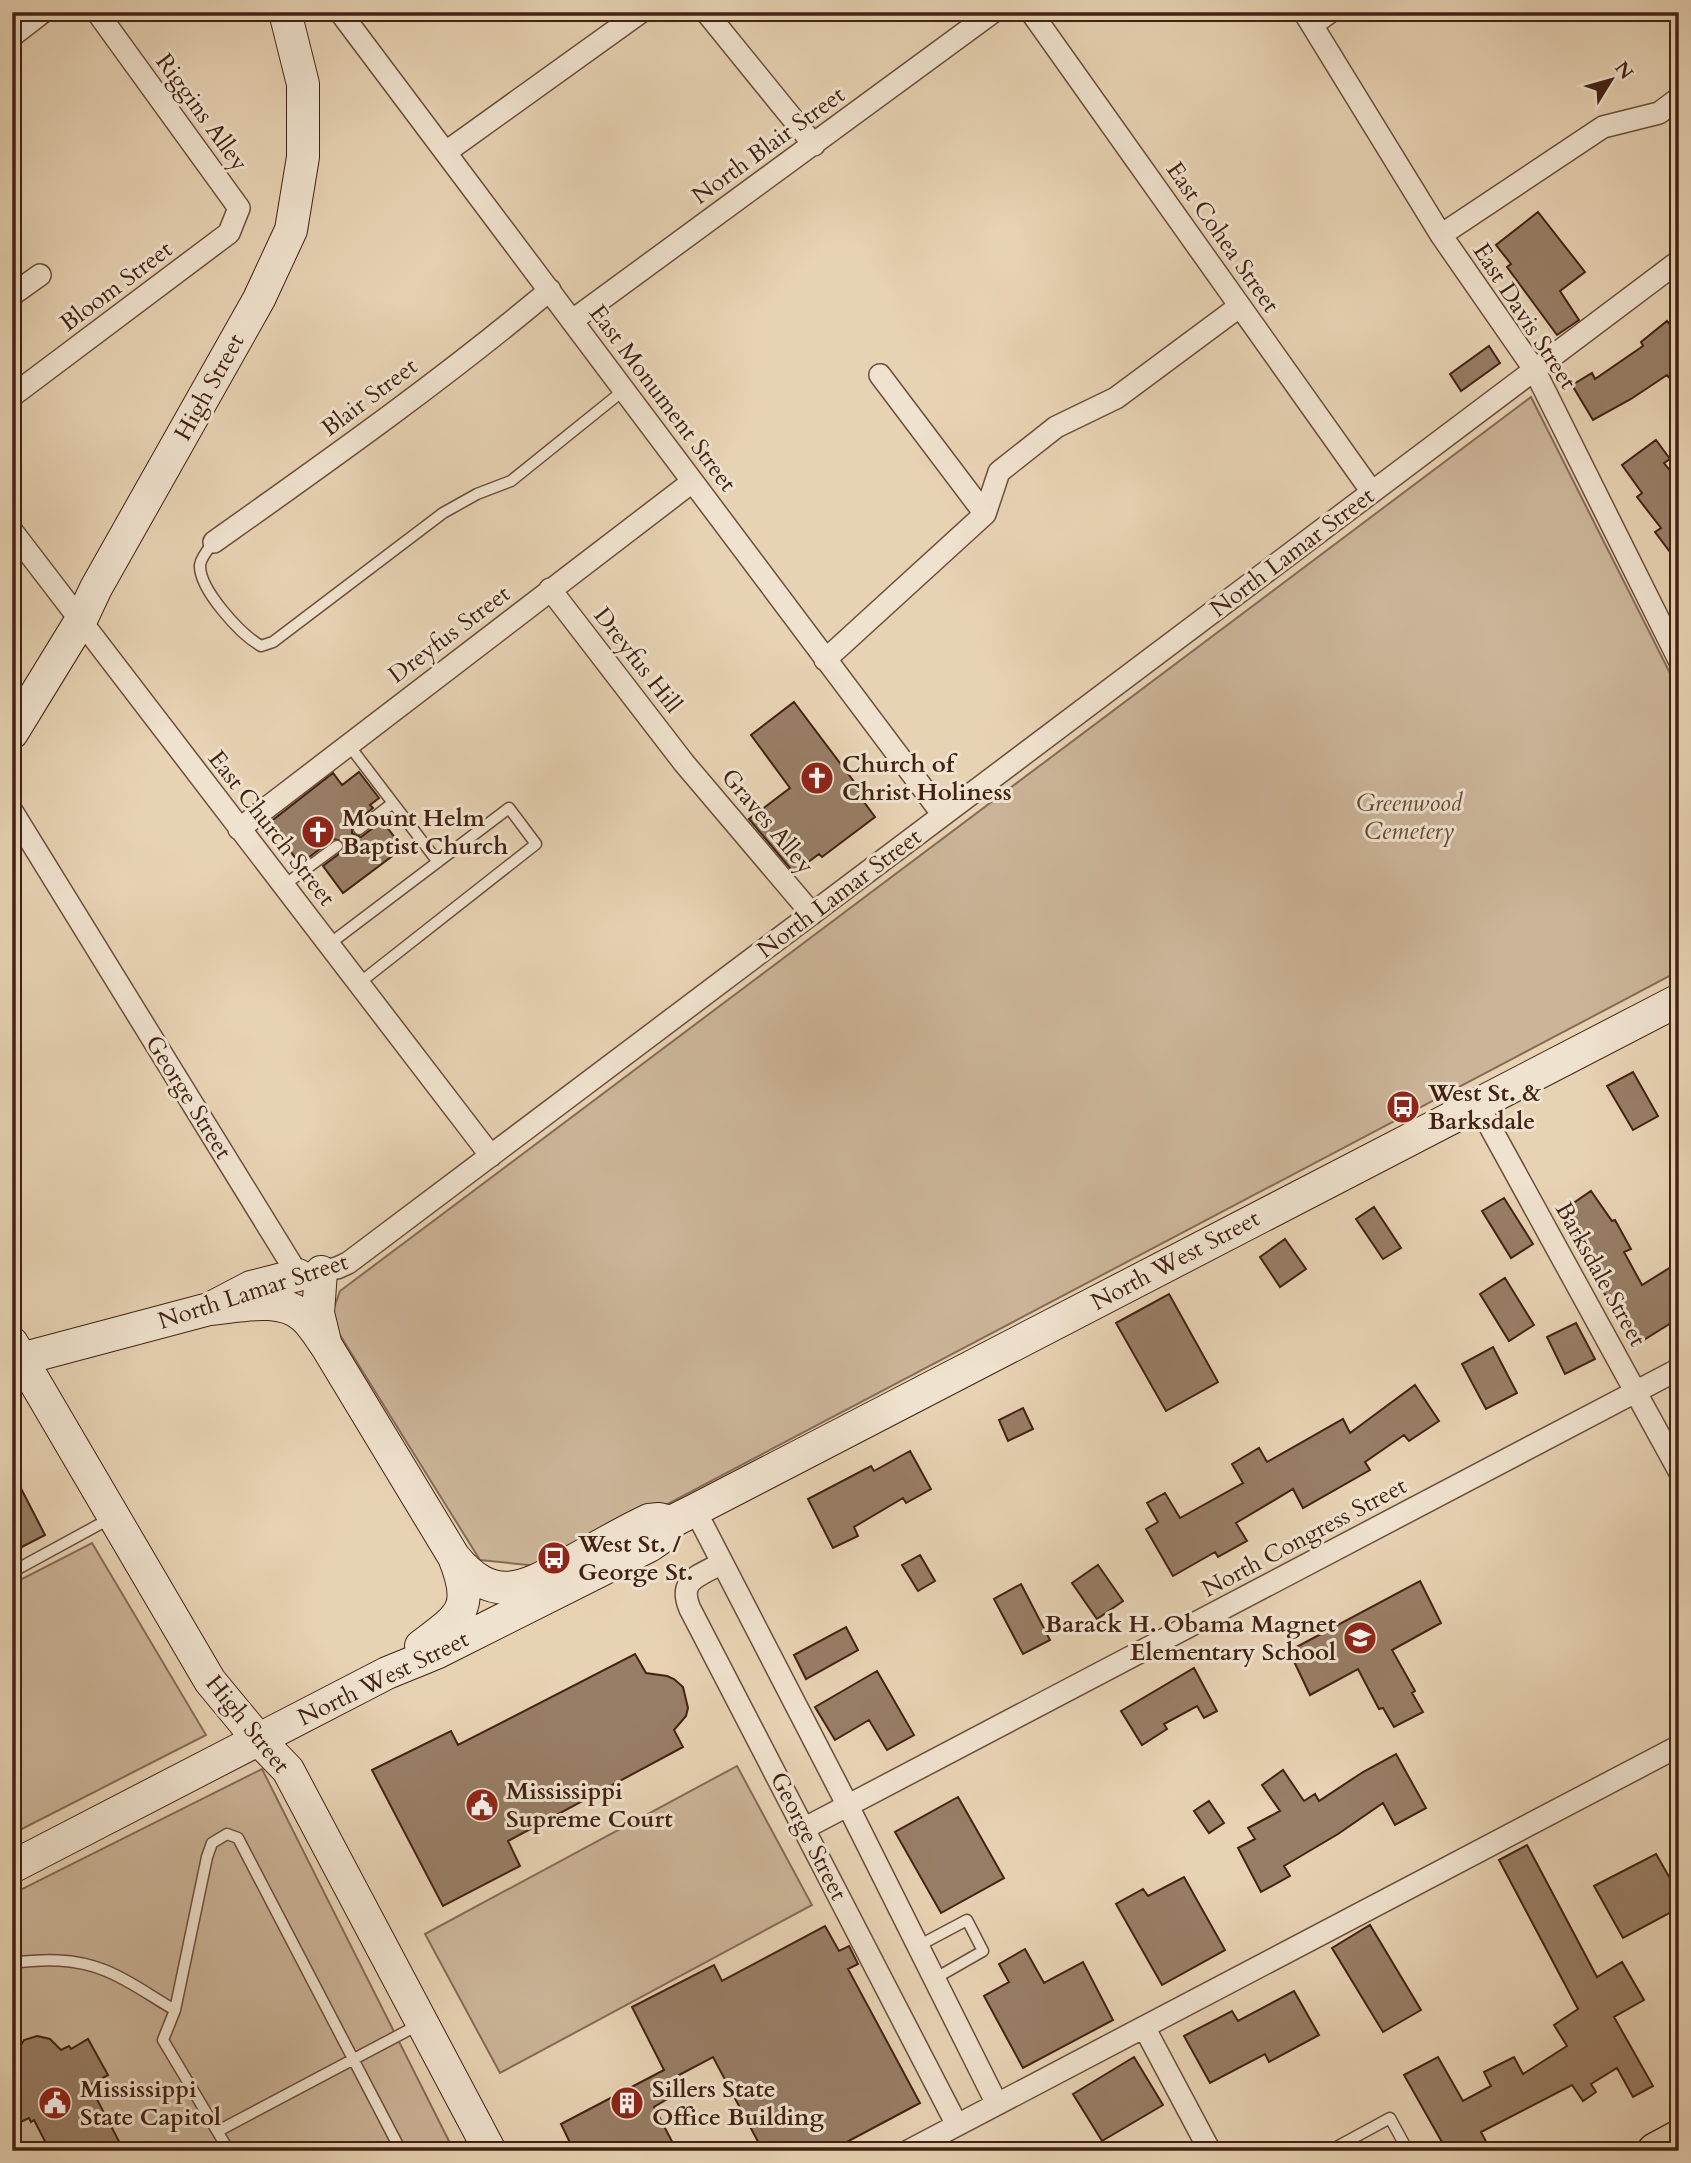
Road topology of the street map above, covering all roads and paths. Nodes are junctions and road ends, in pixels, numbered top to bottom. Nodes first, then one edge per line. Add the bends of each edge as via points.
1 (43, 12) edge
2 (97, 12) edge
3 (285, 12) edge
4 (340, 12) edge
5 (641, 12) edge
6 (706, 12) edge
7 (993, 12) edge
8 (1031, 12) edge
9 (1315, 16) edge
10 (12, 36) edge
11 (1679, 98) edge
12 (814, 145) junction
13 (446, 152) junction
14 (239, 208) joint
15 (1441, 235) junction
16 (1676, 270) edge
17 (40, 275) dead end
18 (550, 290) junction
19 (12, 295) edge
20 (1240, 306) junction
21 (573, 320) junction
22 (1535, 369) junction
23 (880, 375) dead end
24 (624, 390) junction
25 (12, 396) edge
26 (692, 482) junction
27 (1372, 492) junction
28 (985, 514) junction
29 (12, 531) edge
30 (214, 541) joint
31 (550, 589) junction
32 (80, 622) junction
33 (825, 660) junction
34 (1679, 660) edge
35 (12, 733) edge
36 (348, 744) junction
37 (684, 763) joint
38 (393, 803) junction
39 (12, 811) edge
40 (943, 815) junction
41 (239, 829) junction
42 (359, 829) dead end
43 (337, 846) dead end
44 (438, 862) junction
45 (283, 886) junction
46 (812, 914) junction
47 (328, 945) junction
48 (358, 984) junction
49 (1679, 1000) edge
50 (1477, 1103) junction
51 (491, 1156) junction
52 (310, 1274) junction
53 (209, 1309) junction
54 (327, 1347) junction
55 (15, 1355) edge
56 (1679, 1369) edge
57 (1635, 1392) junction
58 (1679, 1471) edge
59 (683, 1516) junction
60 (114, 1517) junction
61 (454, 1557) junction
62 (722, 1563) junction
63 (12, 1572) edge
64 (387, 1673) junction
65 (258, 1740) junction
66 (1679, 1746) edge
67 (848, 1806) junction
68 (805, 1828) junction
69 (12, 1867) edge
70 (918, 1946) junction
71 (12, 1963) edge
72 (934, 1979) junction
73 (175, 2010) junction
74 (422, 2022) junction
75 (1144, 2027) junction
76 (352, 2060) junction
77 (997, 2104) junction
78 (957, 2125) junction
79 (218, 2131) junction
80 (1679, 2138) edge
81 (1333, 2149) dead end
82 (229, 2151) edge
83 (401, 2151) edge
84 (490, 2151) edge
85 (908, 2151) edge
86 (1210, 2151) edge
87 (1408, 2151) edge
88 (1655, 2151) edge

1 - 10 street
2 - 14 street, Riggins Alley
3 - 32 street, High Street via 303,84 303,157 291,230 259,299
4 - 13 street, East Monument Street
5 - 13 street
6 - 12 street
7 - 12 street, North Blair Street
8 - 20 street, East Cohea Street
9 - 15 street, East Davis Street
11 - 15 street via 1659,113 1604,127
12 - 21 street, North Blair Street
13 - 18 street, East Monument Street
14 - 25 street, Bloom Street via 229,233
15 - 22 street, East Davis Street
16 - 22 street, North Lamar Street
17 - 19 street
18 - 21 street, East Monument Street
18 - 30 street, Blair Street via 313,472
20 - 27 street, East Cohea Street
20 - 28 street via 1116,398 1056,427 999,472
21 - 24 street, East Monument Street
22 - 27 street, North Lamar Street
22 - 34 street, East Davis Street
23 - 28 street
24 - 26 street, East Monument Street
24 - 30 lane via 511,481 443,513 273,642 261,646 250,640 201,579 200,561
26 - 31 street, Dreyfus Street
26 - 33 street, East Monument Street
27 - 40 street, North Lamar Street
28 - 33 street
29 - 32 street, East Church Street
31 - 36 street, Dreyfus Street
31 - 37 street, Dreyfus Hill
32 - 35 street, High Street
32 - 41 street, East Church Street
33 - 40 street, East Monument Street
36 - 38 lane
36 - 41 street, Dreyfus Street
37 - 46 street, Graves Alley
38 - 42 lane
38 - 44 lane
39 - 52 street, George Street
40 - 46 street, North Lamar Street
41 - 45 street, East Church Street
43 - 45 lane
44 - 47 lane
44 - 48 lane via 509,808 536,844
45 - 47 street, East Church Street
46 - 51 street, North Lamar Street
47 - 48 street, East Church Street
48 - 51 street, East Church Street
49 - 50 street, North West Street
50 - 57 street, Barksdale Street
50 - 59 street, North West Street
51 - 52 street, North Lamar Street via 348,1263
52 - 53 street, North Lamar Street via 251,1287
52 - 54 street
53 - 54 street via 265,1304 291,1308
53 - 55 street, North Lamar Street
54 - 61 street
55 - 60 street, High Street
56 - 57 street, North Congress Street
57 - 58 street, Barksdale Street
57 - 67 street, North Congress Street
59 - 61 street, North West Street via 649,1520 525,1586 486,1584
59 - 62 street, George Street
59 - 64 street, North West Street via 649,1546
60 - 63 lane
60 - 65 street, High Street via 210,1681
61 - 64 street via 463,1588 461,1611 444,1630
62 - 67 street, George Street
62 - 68 street, George Street via 692,1580 684,1597
64 - 65 street, North West Street
65 - 69 street, North West Street
65 - 74 street, High Street via 288,1770
66 - 75 street
67 - 68 street, North Congress Street
67 - 70 street, George Street
68 - 78 street, George Street
70 - 72 street, George Street
70 - 72 lane via 967,1920 983,1951
71 - 73 lane via 47,1959 105,1970
72 - 77 street, George Street
73 - 76 lane via 207,1857 212,1843 227,1834 238,1838
73 - 79 lane via 163,2040
74 - 76 lane
74 - 84 street, High Street
75 - 77 street
75 - 86 street
76 - 79 lane
76 - 83 lane
77 - 78 street
78 - 85 street
79 - 82 lane
80 - 88 main road
81 - 87 lane via 1390,2118

